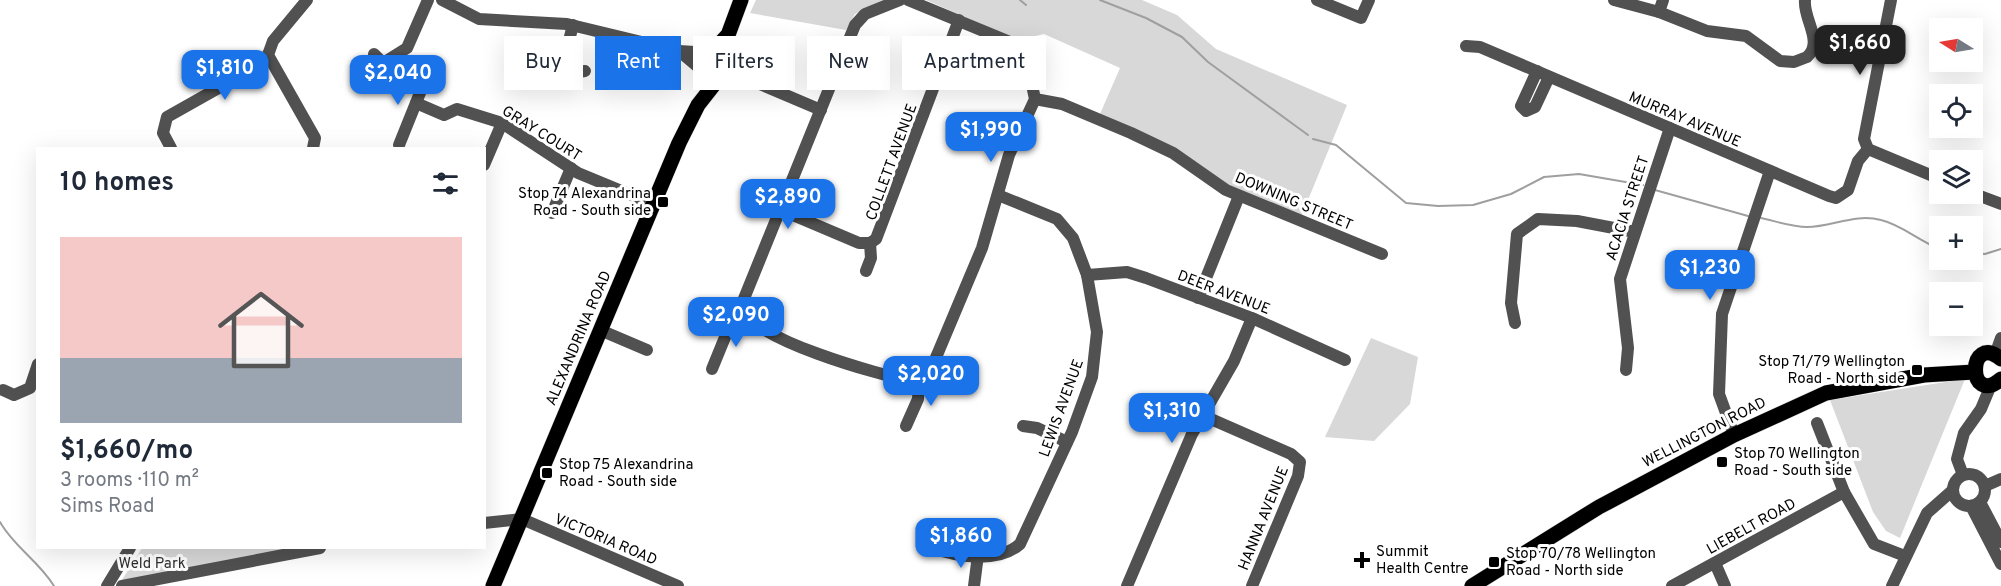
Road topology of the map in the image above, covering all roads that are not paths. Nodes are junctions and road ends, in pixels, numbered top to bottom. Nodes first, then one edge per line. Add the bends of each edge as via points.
1 (307, 0) edge
2 (428, 0) edge
3 (442, 0) edge
4 (741, 0) edge
5 (900, 0) edge
6 (908, 0) edge
7 (1317, 0) edge
8 (1369, 0) edge
9 (1614, 0) edge
10 (1804, 0) edge
11 (1890, 0) edge
12 (1661, 6) edge
13 (959, 20) junction
14 (573, 25) junction
15 (728, 35) edge
16 (570, 36) edge
17 (618, 36) edge
18 (1466, 46) dead end
19 (681, 52) edge
20 (268, 55) junction
21 (693, 62) edge
22 (1537, 72) junction
23 (1549, 77) junction
24 (383, 78) dead end
25 (426, 78) dead end
26 (706, 90) edge
27 (774, 90) edge
28 (1035, 99) junction
29 (416, 103) junction
30 (820, 110) junction
31 (502, 123) junction
32 (1670, 128) junction
33 (399, 145) dead end
34 (170, 147) edge
35 (313, 147) edge
36 (1868, 149) junction
37 (486, 160) edge
38 (571, 168) junction
39 (1770, 171) junction
40 (1929, 174) edge
41 (998, 195) junction
42 (1239, 196) junction
43 (1983, 197) edge
44 (653, 204) junction
45 (2001, 204) edge
46 (781, 210) junction
47 (552, 213) dead end
48 (1635, 232) junction
49 (870, 243) junction
50 (1382, 254) dead end
51 (866, 271) dead end
52 (1087, 275) junction
53 (1198, 298) junction
54 (743, 313) junction
55 (1252, 318) junction
56 (1515, 323) dead end
57 (600, 330) junction
58 (2001, 338) edge
59 (647, 350) dead end
60 (1998, 357) edge
61 (1345, 360) dead end
62 (712, 369) dead end
63 (36, 370) edge
64 (1626, 370) dead end
65 (1974, 372) junction
66 (919, 381) junction
67 (1996, 382) edge
68 (3, 390) dead end
69 (1204, 417) junction
70 (1817, 423) dead end
71 (906, 426) dead end
72 (1023, 426) dead end
73 (1734, 435) junction
74 (1067, 442) junction
75 (1963, 475) junction
76 (2001, 479) edge
77 (1985, 486) junction
78 (1953, 490) junction
79 (1844, 492) junction
80 (1971, 504) junction
81 (1927, 513) junction
82 (522, 519) junction
83 (486, 523) edge
84 (2001, 542) edge
85 (931, 547) dead end
86 (129, 549) edge
87 (315, 549) edge
88 (978, 555) junction
89 (1905, 556) junction
90 (1715, 563) junction
91 (2001, 564) edge
92 (107, 586) edge
93 (122, 586) edge
94 (493, 586) edge
95 (678, 586) edge
96 (974, 586) edge
97 (1127, 586) edge
98 (1252, 586) edge
99 (1472, 586) edge
100 (1672, 586) edge
101 (1725, 586) edge
102 (1892, 586) edge

1 - 20 street via 273,41
2 - 24 street via 407,48 379,59
3 - 14 street via 479,19
4 - 15 main road
5 - 30 street via 860,18
6 - 13 street
7 - 8 street via 1361,18
9 - 12 street
10 - 12 street via 1813,46 1810,55 1794,62 1774,58 1746,36 1707,31
11 - 36 street via 1866,124 1864,139
13 - 28 street via 1015,46 1030,76
13 - 49 street, COLLETT AVENUE via 882,230
14 - 16 street
14 - 17 street
18 - 22 street, MURRAY AVENUE via 1480,47
19 - 21 street
20 - 34 street via 254,68 167,117 163,133
20 - 35 street via 315,138
22 - 23 street, MURRAY AVENUE
22 - 23 street via 1521,106 1526,111 1536,107
23 - 32 street, MURRAY AVENUE
25 - 29 street
26 - 44 main road, ALEXANDRINA ROAD
27 - 30 street
28 - 41 street via 1011,148
28 - 42 street, DOWNING STREET via 1062,104 1173,153
29 - 31 street, GRAY COURT via 444,115 457,109
29 - 33 street
30 - 46 street
31 - 37 street
31 - 38 street, GRAY COURT
32 - 39 street, MURRAY AVENUE
32 - 48 street, ACACIA STREET
36 - 39 street, MURRAY AVENUE via 1858,161 1848,190 1836,198
36 - 40 street
38 - 44 street, GRAY COURT
38 - 47 street
39 - 73 street via 1722,314 1719,394
41 - 52 street, LEWIS AVENUE via 1057,219 1073,238
41 - 66 street via 975,266 932,367
42 - 50 street, DOWNING STREET
42 - 53 street
43 - 45 street
44 - 57 main road, ALEXANDRINA ROAD
46 - 49 street, COLLETT AVENUE via 859,243
46 - 54 street via 742,299
48 - 56 street via 1577,221 1538,219 1517,234 1511,303
48 - 64 street, ACACIA STREET via 1620,279 1628,348
49 - 51 street, COLLETT AVENUE via 871,258
52 - 53 street, DEER AVENUE via 1127,272
52 - 74 street, LEWIS AVENUE via 1097,332 1095,362
53 - 55 street, DEER AVENUE
54 - 62 street via 730,325
54 - 66 street via 804,349 843,363
55 - 61 street, DEER AVENUE
55 - 69 street
57 - 59 street
57 - 82 main road, ALEXANDRINA ROAD
58 - 60 street
60 - 65 main road via 1986,354 1978,359
63 - 68 street via 30,388 14,395
65 - 67 main road via 1978,380
65 - 73 main road, WELLINGTON ROAD via 1924,375 1826,393
66 - 71 street via 918,399
67 - 75 street via 1964,433 1957,459
69 - 97 street via 1192,434
69 - 98 street, HANNA AVENUE via 1292,454 1300,462 1298,476
70 - 79 street
72 - 74 street
73 - 99 main road, WELLINGTON ROAD via 1599,507
74 - 88 street, LEWIS AVENUE via 1020,544 1002,555
75 - 77 street via 1979,477
75 - 78 street
76 - 77 street
77 - 80 street via 1985,494
78 - 80 street via 1955,498
78 - 81 street
79 - 89 street via 1874,544
79 - 90 street, LIEBELT ROAD
80 - 81 street
80 - 84 street
80 - 91 street
81 - 89 street
82 - 83 street
82 - 94 main road, ALEXANDRINA ROAD
82 - 95 street, VICTORIA ROAD
85 - 88 street, LEWIS AVENUE
86 - 92 street
87 - 93 street
88 - 96 street
89 - 102 street
90 - 100 street, LIEBELT ROAD
90 - 101 street

